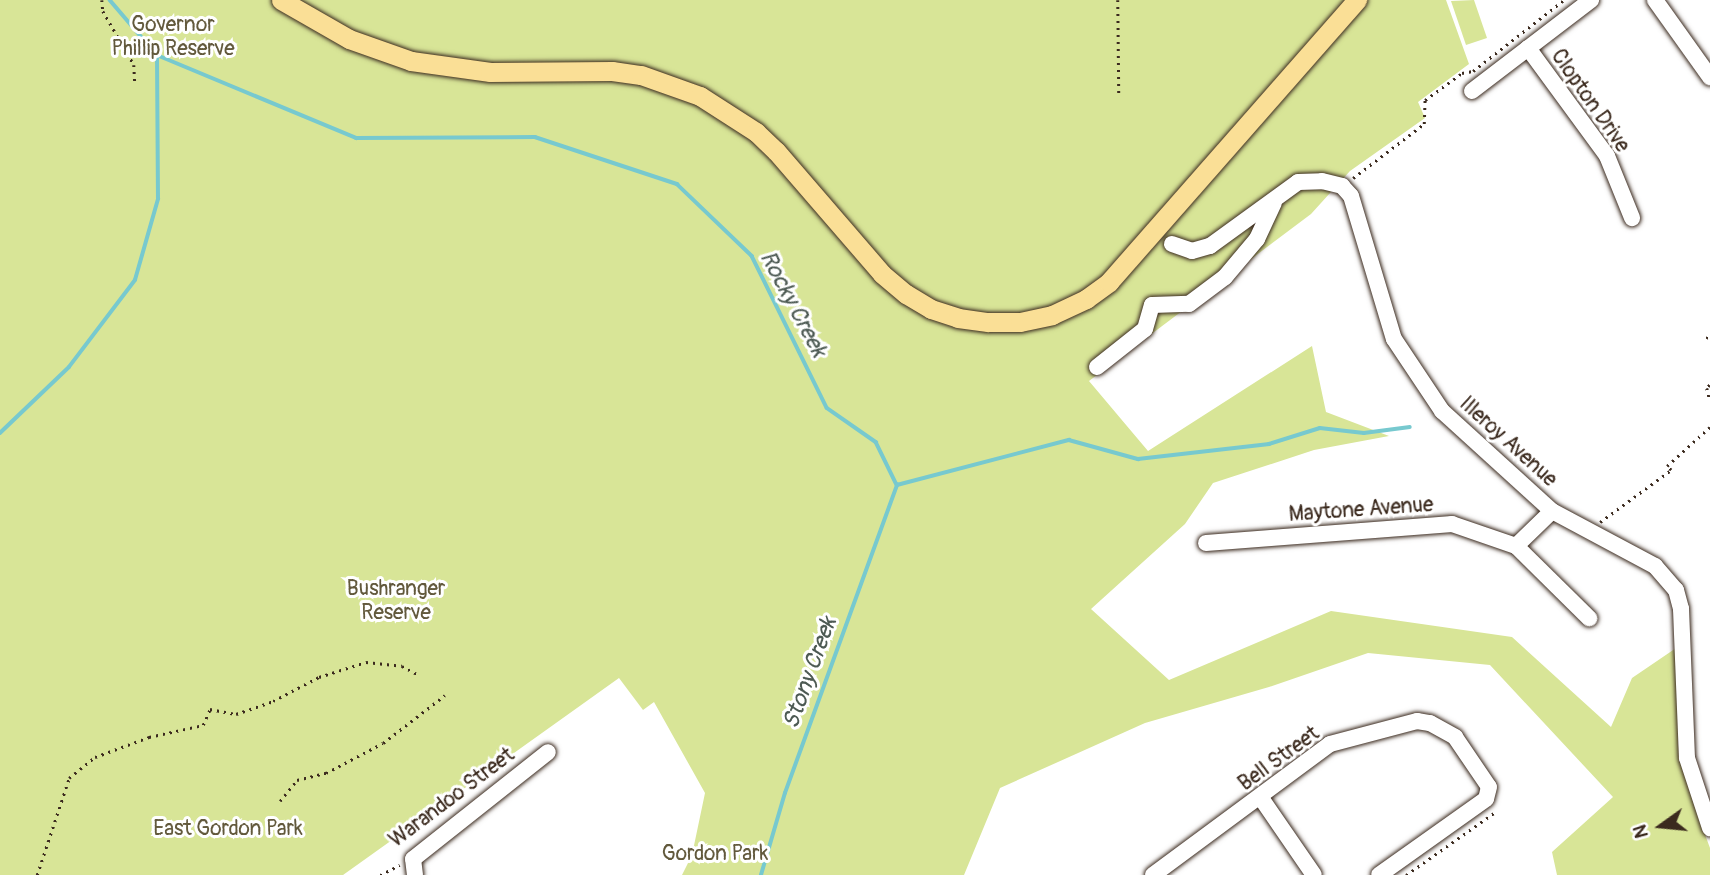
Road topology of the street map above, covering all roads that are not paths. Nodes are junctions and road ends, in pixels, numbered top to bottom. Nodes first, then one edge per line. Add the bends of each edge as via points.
1 (281, 0) edge
2 (1357, 0) edge
3 (1591, 0) edge
4 (1656, 0) edge
5 (1528, 48) junction
6 (1710, 77) edge
7 (1472, 91) dead end
8 (1276, 198) junction
9 (1632, 218) dead end
10 (1172, 244) dead end
11 (1097, 367) dead end
12 (1552, 511) junction
13 (1206, 543) dead end
14 (1516, 546) junction
15 (1589, 618) dead end
16 (548, 751) dead end
17 (1261, 798) junction
18 (1710, 828) edge
19 (414, 867) edge
20 (1153, 875) edge
21 (1314, 875) edge
22 (1379, 875) edge

1 - 2 main road via 349,39 433,66 490,72 612,71 700,96 746,125 800,176 874,282 899,303 927,320 956,329 1022,332 1055,325 1092,308 1118,288 1161,240 1222,150
3 - 5 street
4 - 6 street
5 - 7 street
5 - 9 street, Clopton Drive via 1607,156
8 - 10 street, Illeroy Avenue via 1210,246 1192,251
8 - 11 street via 1257,239 1225,276 1189,304 1152,305 1144,329
8 - 12 street, Illeroy Avenue via 1298,182 1322,181 1342,186 1351,196 1394,339 1442,411
12 - 14 street
12 - 18 street, Illeroy Avenue via 1655,566 1676,590 1681,609 1687,758
13 - 14 street, Maytone Avenue via 1452,524
14 - 15 street, Maytone Avenue
16 - 19 street, Warandoo Street
17 - 20 street, Bell Street
17 - 21 street
17 - 22 street, Bell Street via 1330,744 1417,721 1444,728 1489,787 1490,806

